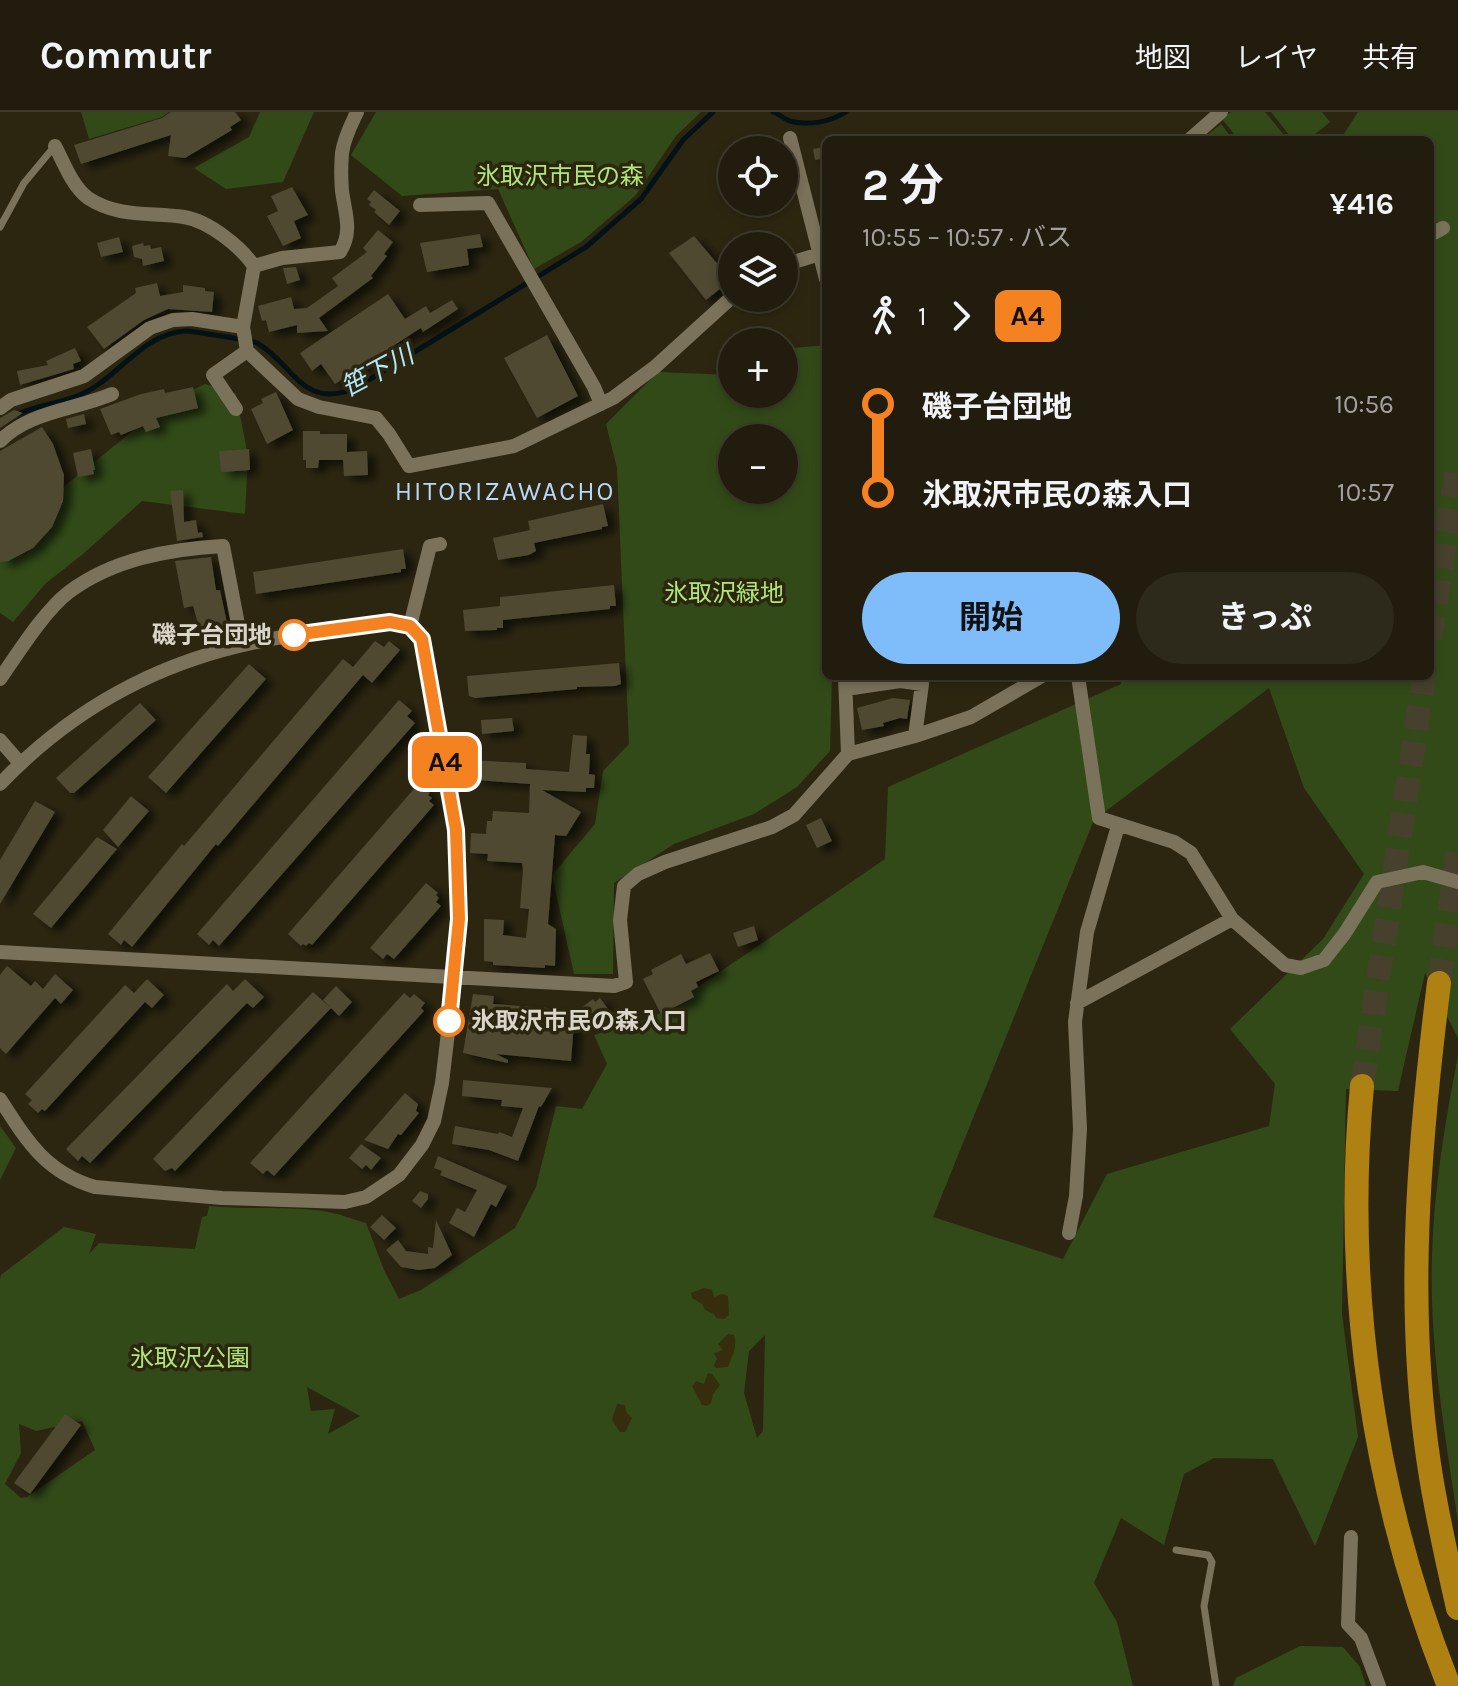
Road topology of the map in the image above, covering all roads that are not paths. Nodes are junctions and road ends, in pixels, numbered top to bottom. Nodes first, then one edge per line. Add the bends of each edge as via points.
1 (357, 112) edge
2 (1221, 112) edge
3 (1194, 136) edge
4 (55, 146) joint
5 (798, 166) edge
6 (420, 205) dead end
7 (0, 227) edge
8 (822, 250) edge
9 (822, 253) edge
10 (798, 261) edge
11 (254, 266) junction
12 (718, 310) edge
13 (243, 327) junction
14 (247, 351) junction
15 (44, 391) junction
16 (112, 394) dead end
17 (601, 404) junction
18 (0, 408) edge
19 (236, 409) dead end
20 (49, 412) junction
21 (0, 441) edge
22 (440, 544) dead end
23 (410, 626) junction
24 (242, 645) junction
25 (0, 679) edge
26 (873, 680) edge
27 (908, 680) edge
28 (1035, 680) edge
29 (1079, 680) edge
30 (845, 682) edge
31 (915, 736) junction
32 (0, 740) edge
33 (848, 754) junction
34 (20, 763) junction
35 (0, 784) edge
36 (1118, 826) junction
37 (1458, 882) edge
38 (1232, 919) junction
39 (0, 952) edge
40 (454, 976) junction
41 (1439, 983) tunnel mouth
42 (1077, 1003) junction
43 (1362, 1086) tunnel mouth
44 (0, 1099) edge
45 (1069, 1233) dead end
46 (1351, 1537) dead end
47 (1176, 1550) dead end
48 (1458, 1608) edge
49 (1216, 1686) edge
50 (1379, 1686) edge
51 (1449, 1686) edge

1 - 11 street via 342,154 348,227 340,252
2 - 3 street
4 - 7 lane via 24,183
4 - 11 street via 87,197 120,212 197,221
5 - 8 street
6 - 17 street via 488,203
9 - 10 street
11 - 13 street
12 - 17 street via 655,367
13 - 14 street
13 - 15 street via 173,320 150,328 84,376
14 - 17 street via 298,399 376,418 409,466 514,446
14 - 19 street via 213,375
15 - 18 street
15 - 20 street
16 - 20 street
20 - 21 street
22 - 23 street via 430,546
23 - 24 street via 390,622
23 - 40 street via 426,651 456,830 460,899
24 - 25 street via 223,546 170,551 122,565 69,592
24 - 34 street via 162,670 123,689 84,711
26 - 30 street
27 - 31 street via 922,684
28 - 31 street via 971,717
29 - 36 street via 1099,818
30 - 33 street
31 - 33 street
32 - 34 street
33 - 40 street via 794,815 665,862 624,886 620,920 626,982 614,986
34 - 35 street
36 - 38 street via 1174,842 1191,853
36 - 42 street via 1087,932
37 - 38 street via 1423,872 1377,882 1324,960 1301,968 1285,965
38 - 42 street
39 - 40 street
40 - 44 street via 434,1121 399,1175 366,1197 292,1202 95,1187 47,1163
41 - 48 highway via 1426,1088 1416,1290 1429,1462
42 - 45 street via 1080,1129
43 - 51 highway via 1355,1199 1368,1383 1403,1554
46 - 50 street via 1348,1624 1361,1638
47 - 49 lane via 1208,1555 1212,1562 1204,1606

